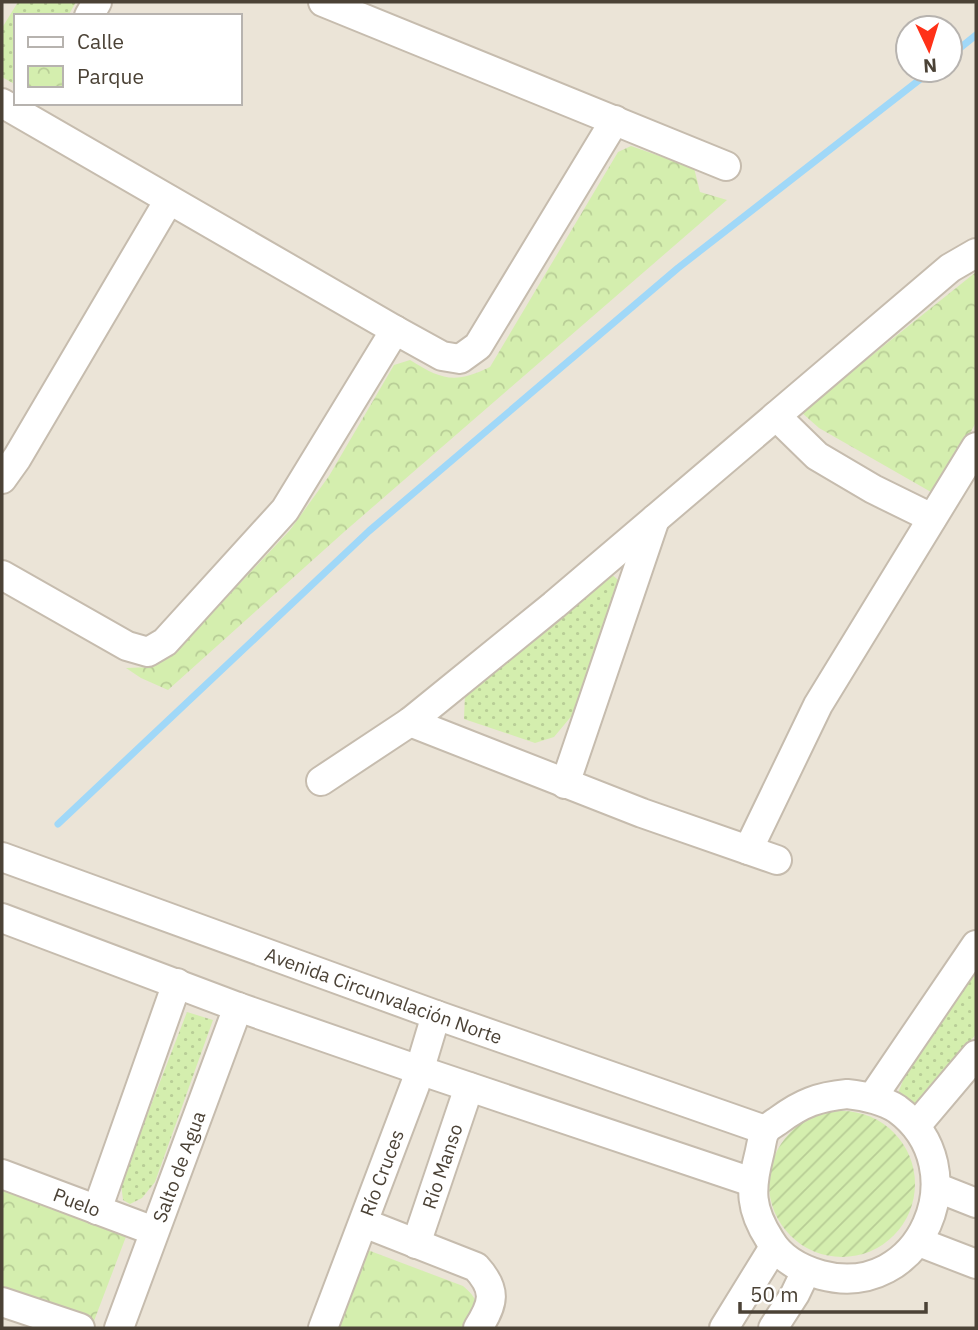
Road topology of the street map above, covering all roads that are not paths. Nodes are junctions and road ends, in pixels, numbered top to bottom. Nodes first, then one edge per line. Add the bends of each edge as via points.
1 (323, 2) edge
2 (2, 103) edge
3 (32, 111) edge
4 (615, 120) junction
5 (726, 166) dead end
6 (169, 200) junction
7 (976, 253) edge
8 (395, 330) junction
9 (776, 416) junction
10 (976, 447) edge
11 (2, 478) edge
12 (932, 518) junction
13 (655, 519) junction
14 (2, 575) edge
15 (410, 723) junction
16 (321, 781) dead end
17 (565, 784) junction
18 (748, 850) junction
19 (2, 857) edge
20 (777, 860) dead end
21 (2, 918) edge
22 (976, 945) edge
23 (177, 983) junction
24 (238, 1007) junction
25 (436, 1015) junction
26 (976, 1055) edge
27 (419, 1070) junction
28 (468, 1087) junction
29 (872, 1098) junction
30 (916, 1126) junction
31 (765, 1130) junction
32 (2, 1174) edge
33 (752, 1182) junction
34 (938, 1188) junction
35 (976, 1203) edge
36 (97, 1210) junction
37 (364, 1223) junction
38 (154, 1231) junction
39 (919, 1242) junction
40 (416, 1244) junction
41 (774, 1247) junction
42 (976, 1264) edge
43 (806, 1271) junction
44 (2, 1301) edge
45 (80, 1328) edge
46 (119, 1328) edge
47 (323, 1328) edge
48 (478, 1328) edge
49 (724, 1328) edge
50 (773, 1328) edge

1 - 4 street
2 - 3 street
3 - 6 street
4 - 5 street
4 - 8 street via 478,346 460,359 442,356
6 - 8 street
6 - 11 street
7 - 9 street via 950,268
8 - 14 street via 285,510 165,642 148,652 127,646
9 - 12 street via 817,456
9 - 13 street
10 - 12 street
12 - 18 street via 818,705
13 - 15 street
13 - 17 street
15 - 16 street
15 - 17 street
17 - 18 street
18 - 20 street
19 - 25 street, Avenida Circunvalación Norte
21 - 23 street
22 - 29 street
23 - 24 street
23 - 36 street
24 - 27 street
24 - 38 street, Salto de Agua
25 - 27 street, Río Cruces
25 - 31 street, Avenida Circunvalación Norte
26 - 30 street
27 - 28 street
27 - 37 street, Río Cruces
28 - 33 street
28 - 40 street, Río Manso
29 - 30 street via 896,1109
29 - 31 street via 847,1094 821,1097 797,1107
30 - 34 street via 932,1153
31 - 33 street
32 - 36 street, Puelo
33 - 41 street via 759,1223
34 - 35 street
34 - 39 street via 933,1214
36 - 38 street, Puelo
37 - 40 street
37 - 47 street, Río Cruces
38 - 46 street, Salto de Agua
39 - 42 street
39 - 43 street via 896,1263 868,1276 836,1279
40 - 48 street via 476,1267 489,1281 490,1310
41 - 43 street
41 - 49 street
43 - 50 street
44 - 45 street

